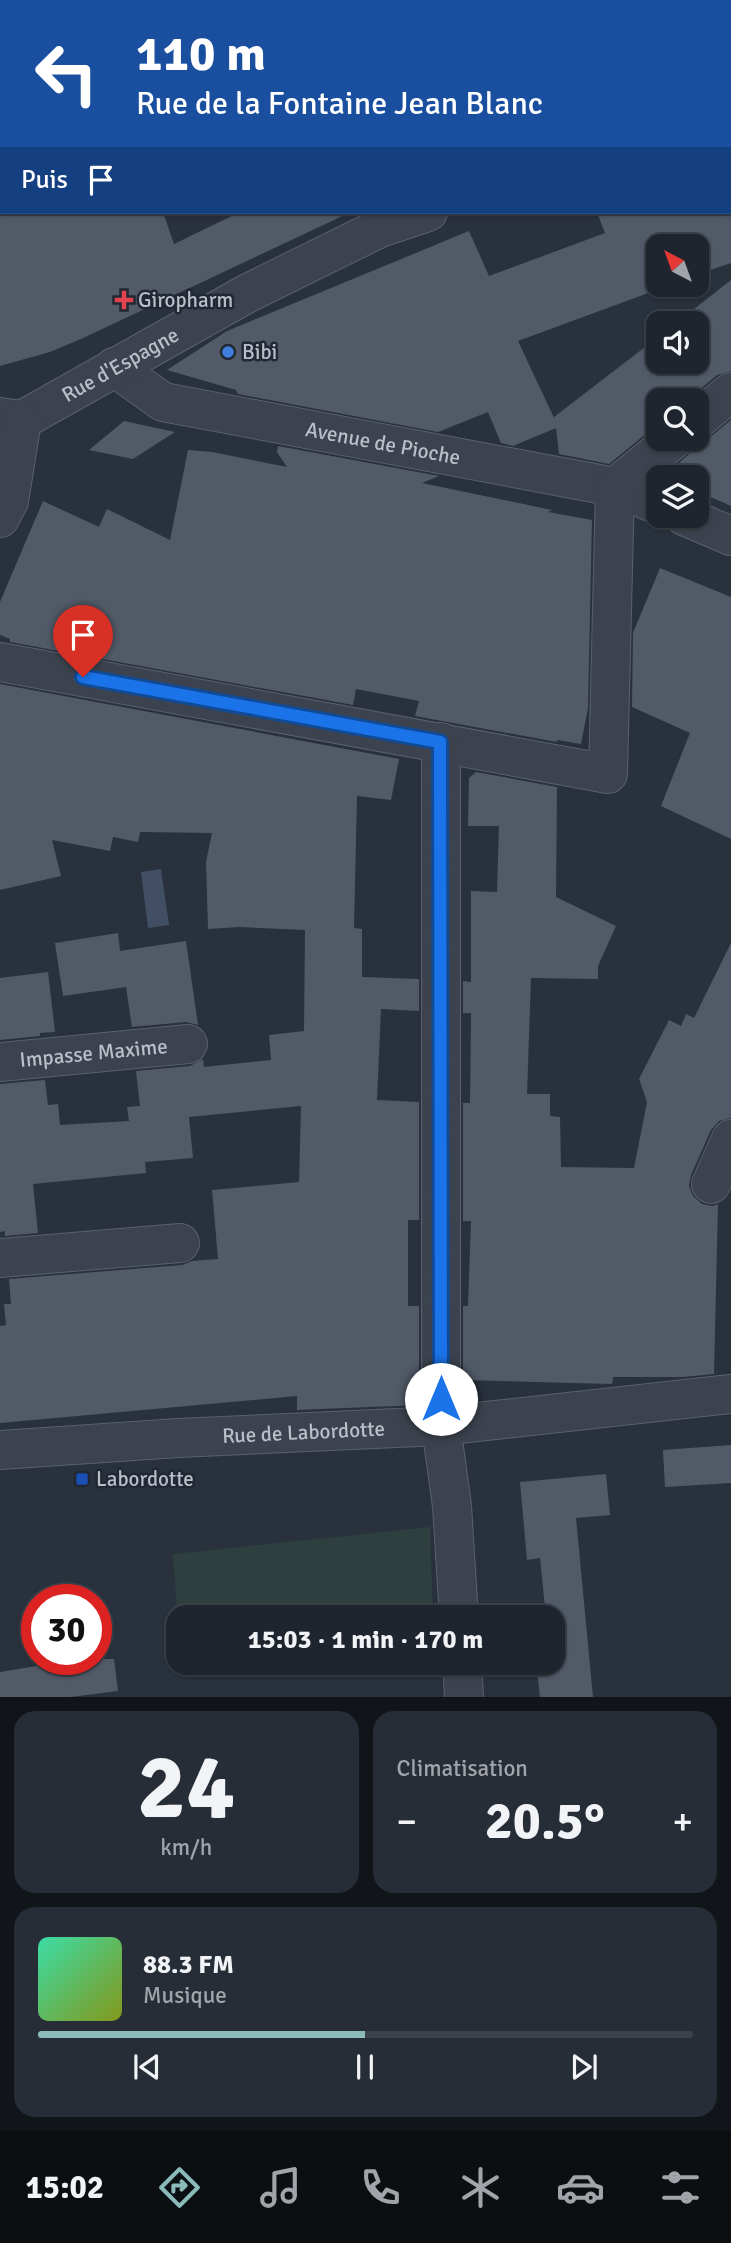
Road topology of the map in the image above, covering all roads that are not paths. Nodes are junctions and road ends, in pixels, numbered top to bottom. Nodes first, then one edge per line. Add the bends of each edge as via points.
1 (422, 214) edge
2 (114, 367) junction
3 (731, 392) edge
4 (709, 410) edge
5 (11, 418) edge
6 (659, 451) edge
7 (615, 487) junction
8 (646, 500) edge
9 (0, 518) edge
10 (709, 527) edge
11 (731, 536) edge
12 (0, 662) edge
13 (440, 742) junction
14 (188, 1044) dead end
15 (0, 1062) edge
16 (731, 1139) edge
17 (710, 1184) dead end
18 (180, 1243) dead end
19 (0, 1258) edge
20 (731, 1394) edge
21 (442, 1426) junction
22 (0, 1450) edge
23 (458, 1605) edge
24 (463, 1675) edge
25 (464, 1697) edge

1 - 2 street, Rue d'Espagne via 380,228 248,293
2 - 5 street, Rue d'Espagne
2 - 7 street, Avenue de Pioche via 163,402
3 - 4 street
5 - 9 street via 9,501
6 - 7 street
7 - 8 street, Avenue de Pioche
7 - 13 street via 608,774
10 - 11 street
12 - 13 street
13 - 21 street
14 - 15 street, Impasse Maxime
16 - 17 street
18 - 19 street
20 - 21 street, Rue de Labordotte
21 - 22 street, Rue de Labordotte
21 - 23 street
24 - 25 street

